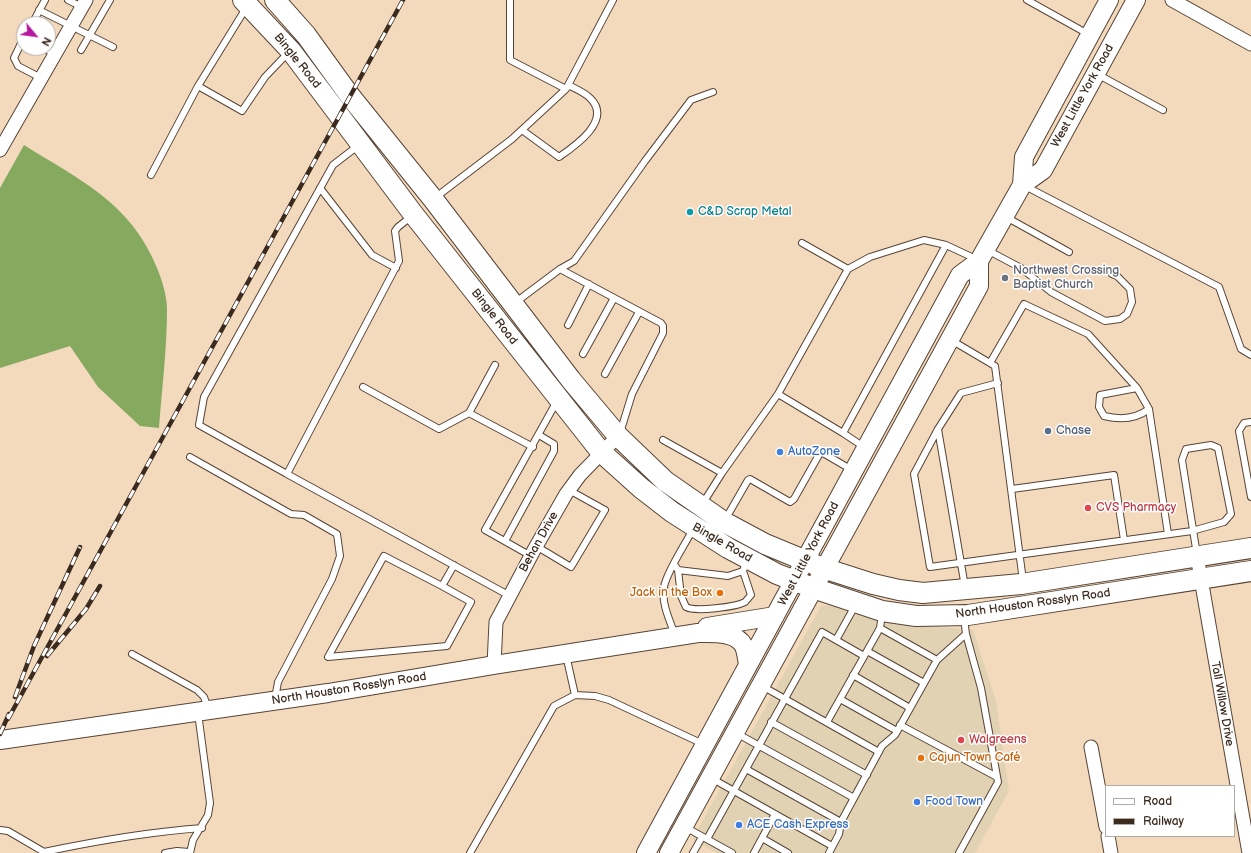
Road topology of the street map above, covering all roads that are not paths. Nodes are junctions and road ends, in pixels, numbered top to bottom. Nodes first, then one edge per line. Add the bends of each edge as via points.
1 (45, 0) edge
2 (68, 0) edge
3 (110, 0) edge
4 (275, 0) edge
5 (510, 0) edge
6 (612, 0) edge
7 (1027, 0) edge
8 (1109, 0) edge
9 (1136, 0) edge
10 (1172, 0) edge
11 (246, 2) edge
12 (84, 4) edge
13 (39, 10) junction
14 (36, 16) edge
15 (71, 25) junction
16 (90, 35) junction
17 (306, 35) junction
18 (1090, 35) junction
19 (56, 44) edge
20 (1251, 44) edge
21 (113, 47) dead end
22 (81, 50) dead end
23 (16, 51) edge
24 (291, 51) junction
25 (48, 56) edge
26 (1095, 74) junction
27 (41, 78) junction
28 (198, 86) junction
29 (567, 87) junction
30 (713, 92) dead end
31 (1163, 110) dead end
32 (522, 130) junction
33 (360, 144) junction
34 (0, 150) edge
35 (151, 175) dead end
36 (1022, 185) junction
37 (320, 188) junction
38 (433, 200) junction
39 (414, 215) junction
40 (1004, 216) junction
41 (802, 243) dead end
42 (946, 245) junction
43 (1070, 252) dead end
44 (982, 255) junction
45 (396, 268) junction
46 (560, 268) junction
47 (848, 269) junction
48 (1112, 274) dead end
49 (589, 284) junction
50 (614, 298) junction
51 (513, 304) junction
52 (639, 312) junction
53 (568, 325) dead end
54 (929, 330) junction
55 (949, 339) junction
56 (583, 354) dead end
57 (1251, 355) edge
58 (990, 363) junction
59 (495, 365) dead end
60 (605, 374) dead end
61 (998, 383) junction
62 (363, 387) dead end
63 (1137, 388) junction
64 (778, 394) junction
65 (559, 398) junction
66 (1149, 409) junction
67 (469, 413) junction
68 (1251, 422) edge
69 (938, 429) junction
70 (843, 433) junction
71 (539, 435) junction
72 (618, 436) junction
73 (663, 440) dead end
74 (532, 447) junction
75 (866, 448) junction
76 (601, 452) junction
77 (190, 457) dead end
78 (853, 471) junction
79 (722, 473) junction
80 (287, 474) junction
81 (1012, 489) junction
82 (569, 490) junction
83 (1251, 494) edge
84 (701, 506) junction
85 (724, 522) junction
86 (694, 527) junction
87 (1192, 531) junction
88 (1168, 534) junction
89 (1124, 540) junction
90 (504, 541) junction
91 (1251, 548) edge
92 (534, 551) junction
93 (1021, 555) junction
94 (1197, 556) junction
95 (805, 560) junction
96 (961, 564) junction
97 (454, 565) junction
98 (746, 565) junction
99 (676, 567) junction
100 (824, 568) junction
101 (1251, 571) edge
102 (1200, 580) junction
103 (794, 581) junction
104 (1024, 584) junction
105 (442, 586) junction
106 (813, 588) junction
107 (966, 590) junction
108 (510, 596) junction
109 (856, 603) junction
110 (775, 616) junction
111 (881, 619) junction
112 (966, 622) junction
113 (698, 633) junction
114 (676, 637) junction
115 (836, 640) junction
116 (866, 653) junction
117 (132, 654) dead end
118 (566, 654) junction
119 (936, 660) junction
120 (748, 664) junction
121 (494, 665) junction
122 (853, 675) junction
123 (924, 683) junction
124 (760, 685) junction
125 (575, 695) junction
126 (784, 698) junction
127 (840, 699) junction
128 (274, 701) junction
129 (910, 708) junction
130 (203, 710) junction
131 (771, 722) junction
132 (827, 722) junction
133 (899, 728) junction
134 (734, 733) junction
135 (0, 740) edge
136 (705, 745) junction
137 (758, 746) junction
138 (1091, 747) dead end
139 (879, 752) junction
140 (692, 768) junction
141 (746, 768) junction
142 (867, 775) junction
143 (997, 777) junction
144 (710, 778) junction
145 (734, 791) junction
146 (854, 798) junction
147 (775, 814) junction
148 (841, 822) junction
149 (1105, 822) edge
150 (684, 827) junction
151 (202, 828) junction
152 (0, 830) edge
153 (1108, 837) edge
154 (705, 838) junction
155 (762, 838) junction
156 (832, 846) junction
157 (189, 852) edge
158 (165, 853) edge
159 (470, 853) edge
160 (646, 853) edge
161 (669, 853) edge
162 (693, 853) edge
163 (732, 853) edge
164 (754, 853) edge
165 (788, 853) edge
166 (829, 853) edge
167 (959, 853) edge
168 (1111, 853) edge
169 (1249, 853) edge

1 - 13 lane
2 - 12 lane
3 - 16 lane
4 - 17 main road, Bingle Road
5 - 29 lane via 510,60
6 - 29 lane
7 - 18 lane
8 - 18 main road, West Little York Road
9 - 26 main road, West Little York Road
10 - 20 street
11 - 24 main road, Bingle Road
11 - 28 lane
12 - 15 street
13 - 14 lane
13 - 15 lane
15 - 16 lane
15 - 19 street
16 - 21 lane
16 - 22 lane
17 - 24 main road
17 - 38 main road, Bingle Road via 350,96
18 - 36 main road, West Little York Road via 1024,157
23 - 27 lane via 14,55 18,66
24 - 28 lane via 265,78 242,111
24 - 33 main road, Bingle Road
25 - 27 street
26 - 31 lane
26 - 36 main road, West Little York Road via 1043,170
27 - 34 street
28 - 35 lane
29 - 32 lane
29 - 32 lane via 590,98 595,104 597,116 589,133 559,157
30 - 46 lane via 691,100 574,261
32 - 38 lane
33 - 37 lane via 333,166
33 - 39 main road, Bingle Road
36 - 40 main road, West Little York Road
36 - 57 lane via 1219,287 1241,349
37 - 45 lane via 372,255
37 - 80 lane via 204,398 199,425
38 - 39 main road
38 - 51 main road, Bingle Road
39 - 45 lane via 395,232 400,261
39 - 65 main road, Bingle Road
40 - 43 lane
40 - 44 main road, West Little York Road
41 - 47 lane
42 - 44 lane
42 - 47 lane via 924,240 870,257
42 - 70 lane
44 - 48 lane via 1021,268 1051,292 1105,321 1120,319 1127,314 1132,302 1130,289
44 - 54 main road, West Little York Road via 960,275
44 - 55 main road, West Little York Road via 979,286
45 - 80 lane
46 - 49 lane
46 - 51 lane
47 - 64 lane
49 - 50 lane
49 - 53 lane
50 - 52 lane
50 - 56 lane
51 - 72 main road, Bingle Road
52 - 60 lane
52 - 72 lane via 661,323 663,333 632,394
54 - 55 main road
54 - 75 main road, West Little York Road
55 - 58 lane
55 - 100 main road, West Little York Road
58 - 61 lane via 995,366
58 - 63 lane via 1024,304 1088,334
59 - 67 lane
61 - 69 lane via 961,393
61 - 81 lane
62 - 67 lane via 439,429
63 - 66 lane
63 - 66 lane via 1100,396 1099,407 1104,416 1115,419 1140,416
64 - 70 lane
64 - 79 lane
65 - 71 lane
65 - 76 main road, Bingle Road
66 - 88 lane
67 - 74 lane
68 - 83 lane via 1244,423 1239,431
69 - 96 lane
69 - 96 lane via 914,474 930,567
70 - 75 lane
71 - 74 lane
71 - 90 lane via 554,444 554,451
72 - 76 street, Behan Drive
72 - 84 main road, Bingle Road via 665,481
73 - 79 lane
74 - 90 lane via 485,530
75 - 78 main road, West Little York Road
76 - 82 street, Behan Drive
76 - 86 main road, Bingle Road via 641,488
77 - 128 lane via 291,514 304,515 337,534 340,556 332,579 278,682
78 - 85 lane via 820,453 790,502 750,479
78 - 95 main road, West Little York Road
79 - 84 lane
80 - 97 lane
81 - 89 lane via 1114,475
81 - 93 lane
82 - 92 street, Behan Drive
82 - 92 lane via 604,510 571,567
84 - 85 main road, Bingle Road
85 - 95 main road, Bingle Road via 765,544
86 - 98 main road, Bingle Road via 728,548
86 - 99 lane
87 - 87 lane via 1224,522 1230,514 1218,448 1211,445 1186,449 1182,460
87 - 88 lane
87 - 94 lane
88 - 89 lane
89 - 93 lane
90 - 92 lane
91 - 94 main road, North Houston Rosslyn Road
92 - 108 street, Behan Drive
93 - 96 lane
93 - 104 lane
94 - 102 street, Tall Willow Drive
94 - 104 main road, North Houston Rosslyn Road
95 - 100 main road, Bingle Road
95 - 103 main road, West Little York Road
96 - 107 lane
97 - 105 lane
97 - 108 lane
98 - 99 lane via 728,576
98 - 99 lane via 751,595 745,602 696,609 686,607 681,596
98 - 103 main road, Bingle Road
99 - 114 lane via 663,588 665,605
100 - 106 main road, West Little York Road
100 - 107 main road, North Houston Rosslyn Road via 899,590 923,593
101 - 102 main road, North Houston Rosslyn Road
102 - 112 main road, North Houston Rosslyn Road
102 - 169 street, Tall Willow Drive
103 - 106 main road, North Houston Rosslyn Road
103 - 110 main road, West Little York Road
104 - 107 main road, North Houston Rosslyn Road
105 - 105 lane via 471,602 447,646 328,657 384,556
106 - 109 main road, North Houston Rosslyn Road
106 - 124 main road, West Little York Road
107 - 112 main road
108 - 121 street, Behan Drive via 496,622
109 - 111 main road, North Houston Rosslyn Road
109 - 115 lane
110 - 113 main road, North Houston Rosslyn Road via 708,626
110 - 120 main road, West Little York Road
111 - 112 main road, North Houston Rosslyn Road via 916,616
111 - 116 lane
111 - 119 lane
112 - 119 lane
112 - 143 lane
113 - 114 main road, North Houston Rosslyn Road
113 - 120 main road, North Houston Rosslyn Road via 726,635 739,640 744,646
114 - 118 main road, North Houston Rosslyn Road
115 - 116 lane
115 - 126 lane via 822,632
116 - 122 lane
116 - 123 lane
117 - 130 lane via 197,690 204,697
118 - 121 main road, North Houston Rosslyn Road
118 - 125 lane
119 - 123 lane
120 - 136 main road, West Little York Road
121 - 128 main road, North Houston Rosslyn Road
122 - 127 lane
122 - 129 lane
123 - 129 lane
124 - 126 lane
124 - 134 main road, West Little York Road
125 - 136 lane via 609,700
125 - 159 lane via 554,706
126 - 131 lane
126 - 132 lane
127 - 132 lane
127 - 133 lane
128 - 130 main road, North Houston Rosslyn Road
129 - 133 lane
130 - 135 main road, North Houston Rosslyn Road
130 - 151 lane via 210,803
131 - 137 lane
131 - 142 lane
132 - 139 lane
133 - 139 lane
133 - 143 lane
134 - 137 lane
134 - 144 main road, West Little York Road
136 - 140 main road, West Little York Road
137 - 141 lane
137 - 146 lane
138 - 149 street
139 - 142 lane
140 - 144 main road
140 - 160 main road, West Little York Road
141 - 145 lane
141 - 148 lane
142 - 146 lane
143 - 167 lane via 998,782
144 - 145 lane
144 - 150 main road, West Little York Road
145 - 147 lane
145 - 154 lane
146 - 148 lane
147 - 155 lane
147 - 156 lane
148 - 156 lane via 839,834
150 - 154 lane
150 - 161 main road, West Little York Road
151 - 152 lane via 161,831 44,852 8,831
151 - 157 lane via 193,840
153 - 168 street
154 - 162 lane
154 - 163 lane
155 - 164 lane
155 - 165 lane
156 - 166 lane
157 - 158 lane

